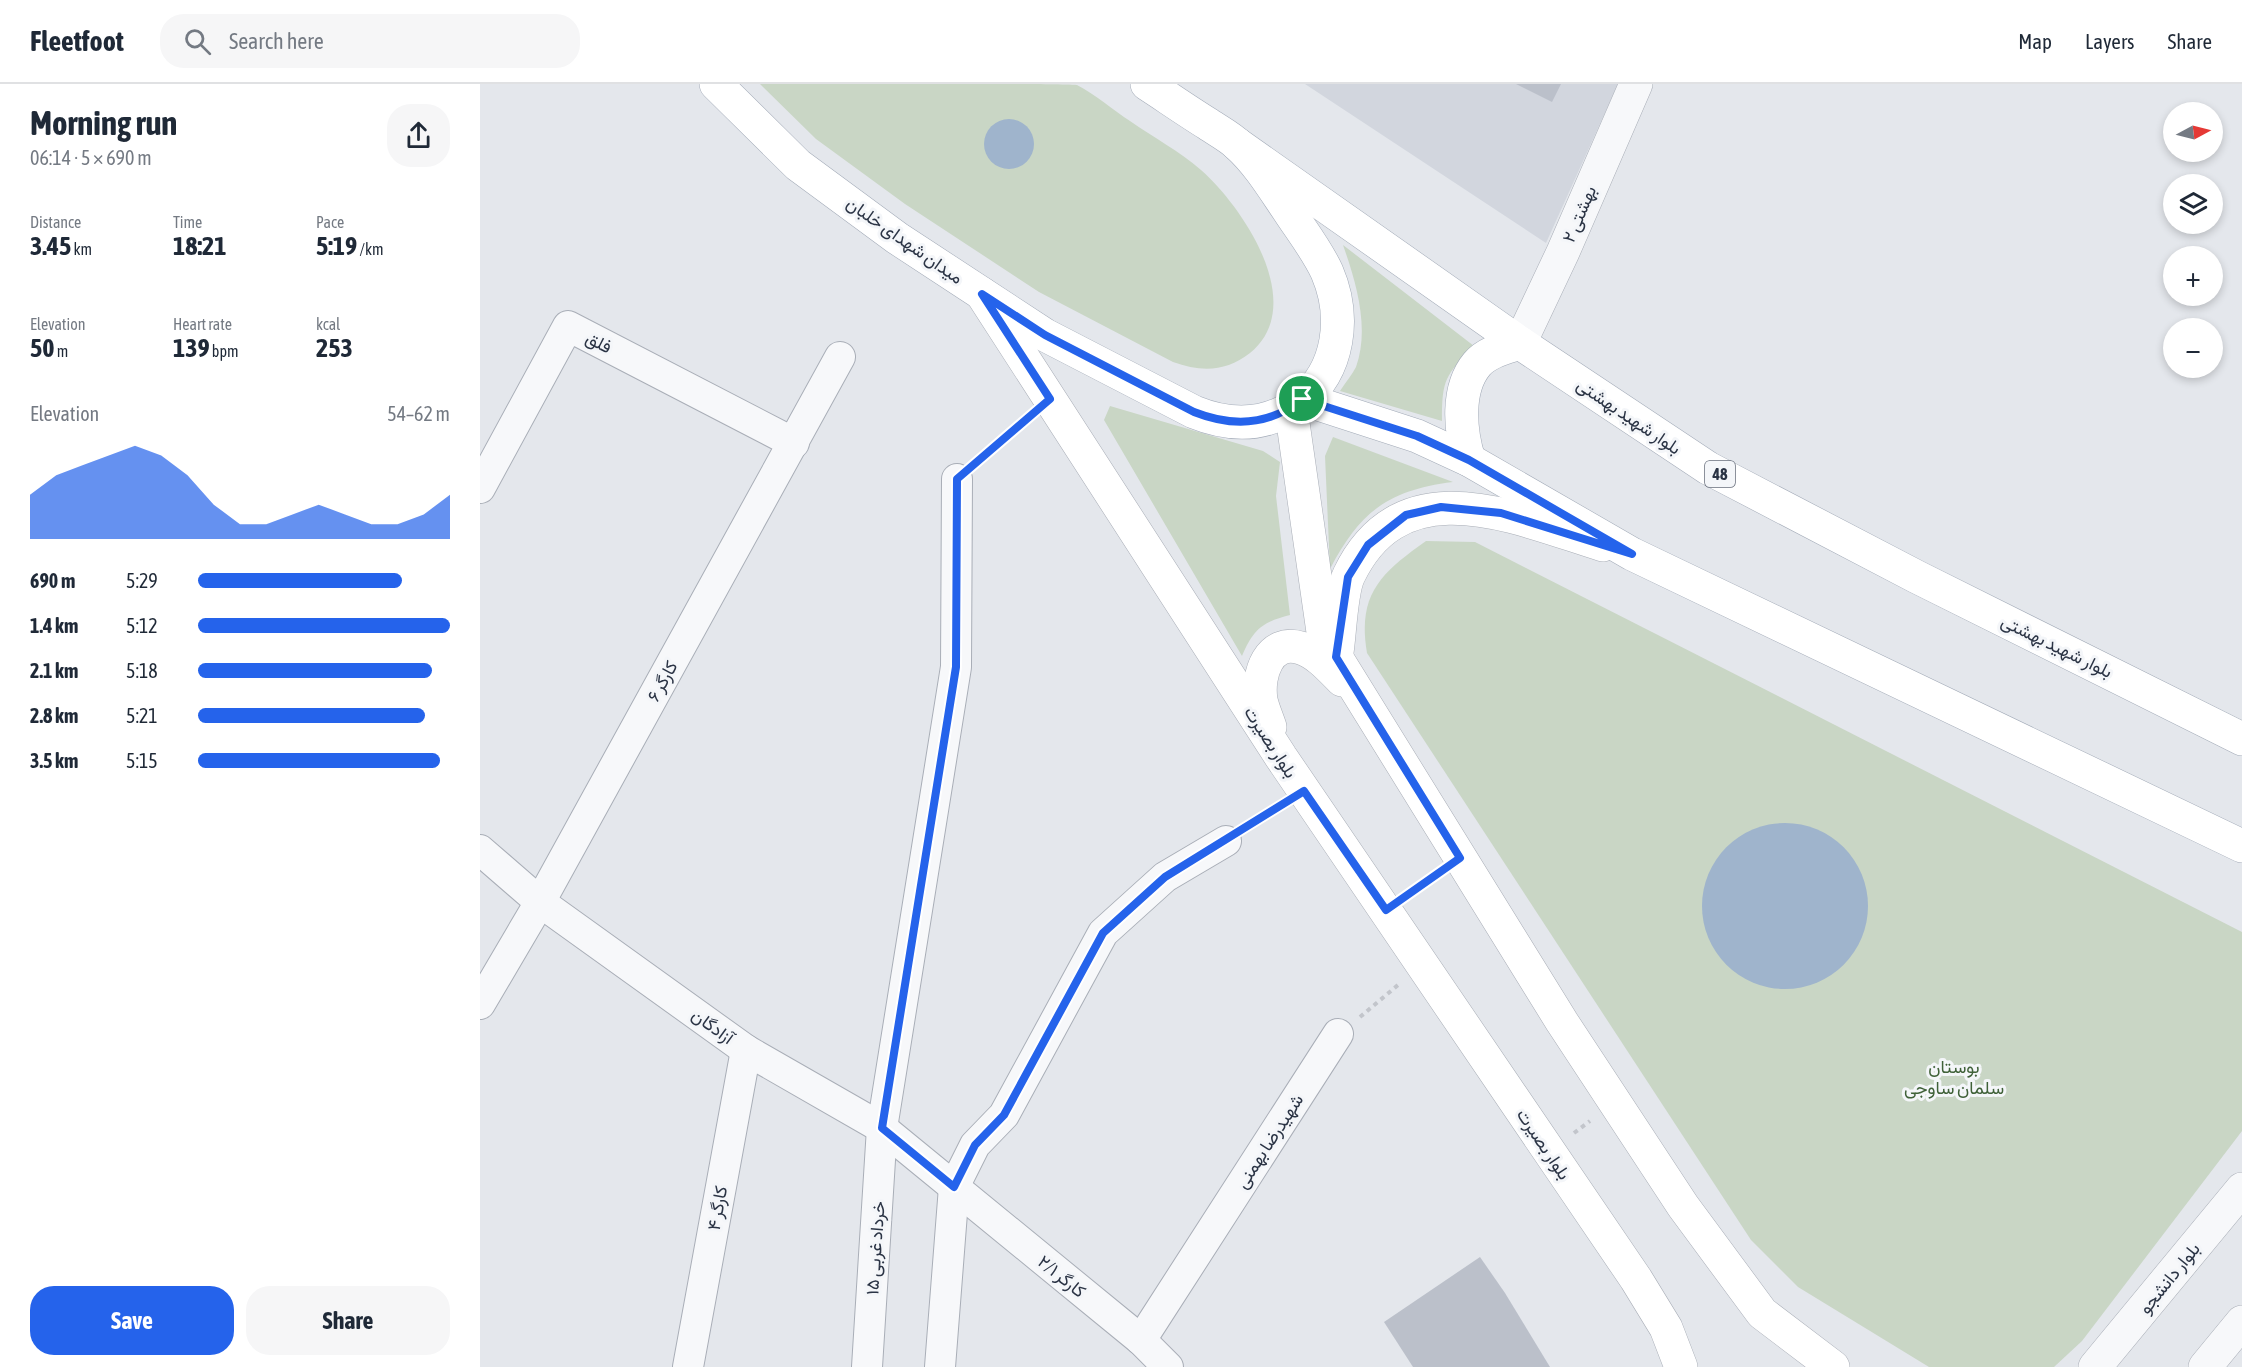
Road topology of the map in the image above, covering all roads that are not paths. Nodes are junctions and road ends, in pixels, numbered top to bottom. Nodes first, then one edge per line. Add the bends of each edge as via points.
1 (716, 84) edge
2 (1147, 84) edge
3 (1636, 84) edge
4 (1238, 144) junction
5 (982, 294) junction
6 (1520, 343) junction
7 (840, 357) dead end
8 (1297, 404) junction
9 (794, 443) junction
10 (1469, 460) junction
11 (957, 479) road end
12 (480, 488) edge
13 (1632, 554) junction
14 (1336, 657) junction
15 (1363, 700) junction
16 (2242, 739) edge
17 (1281, 757) junction
18 (1226, 841) road end
19 (2242, 846) edge
20 (480, 850) edge
21 (540, 902) junction
22 (480, 1004) edge
23 (1338, 1034) road end
24 (746, 1050) junction
25 (882, 1128) junction
26 (954, 1187) junction
27 (2242, 1189) edge
28 (2242, 1323) edge
29 (1141, 1340) junction
30 (2103, 1362) edge
31 (688, 1367) edge
32 (867, 1367) edge
33 (940, 1367) edge
34 (1168, 1367) edge
35 (1681, 1367) edge
36 (1833, 1367) edge
37 (2205, 1367) edge

1 - 5 main road, میدان شهدای خلبان / 48 via 798,165
2 - 4 main road, میدان شهدای خلبان / 48
3 - 6 street, بهشتی ۲
4 - 6 main road, بلوار شهید بهشتی / 48
4 - 8 main road, میدان شهدای خلبان / 48 via 1314,249 1327,272 1334,297 1338,321 1335,347 1326,371 1311,393
5 - 8 main road, میدان شهدای خلبان / 48 via 1045,335 1216,421 1268,419
5 - 17 main road, بلوار بصیرت
6 - 10 main road via 1489,354 1477,364 1465,387 1462,417
6 - 16 main road, بلوار شهید بهشتی / 48 via 1708,468
7 - 9 street, کارگر ۶
8 - 10 main road via 1417,436
8 - 14 main road via 1323,632
9 - 12 street, فلق via 568,326
9 - 21 street, کارگر ۶
10 - 13 main road
11 - 25 street, ۱۵ خرداد غربی via 956,667
13 - 14 main road via 1501,513 1441,507 1406,515 1368,545 1348,577
13 - 19 main road
14 - 15 main road
15 - 17 main road via 1322,661 1303,649 1288,645 1274,651 1263,671 1262,701
15 - 36 main road via 1562,1022 1690,1215 1762,1313
17 - 35 main road, بلوار بصیرت via 1636,1279 1666,1328
18 - 26 street via 1165,877 1103,933 1004,1115 975,1145
20 - 21 street, آزادگان
21 - 22 street, کارگر ۶
21 - 24 street, آزادگان
23 - 29 street, شهیدرضا بهمنی
24 - 25 street, آزادگان
24 - 31 street, کارگر ۴
25 - 26 street, آزادگان
25 - 32 street, ۱۵ خرداد غربی
26 - 29 street, کارگر ۲/۱
26 - 33 street
27 - 30 street, بلوار دانشجو
28 - 37 street
29 - 34 street, کارگر ۲/۱

